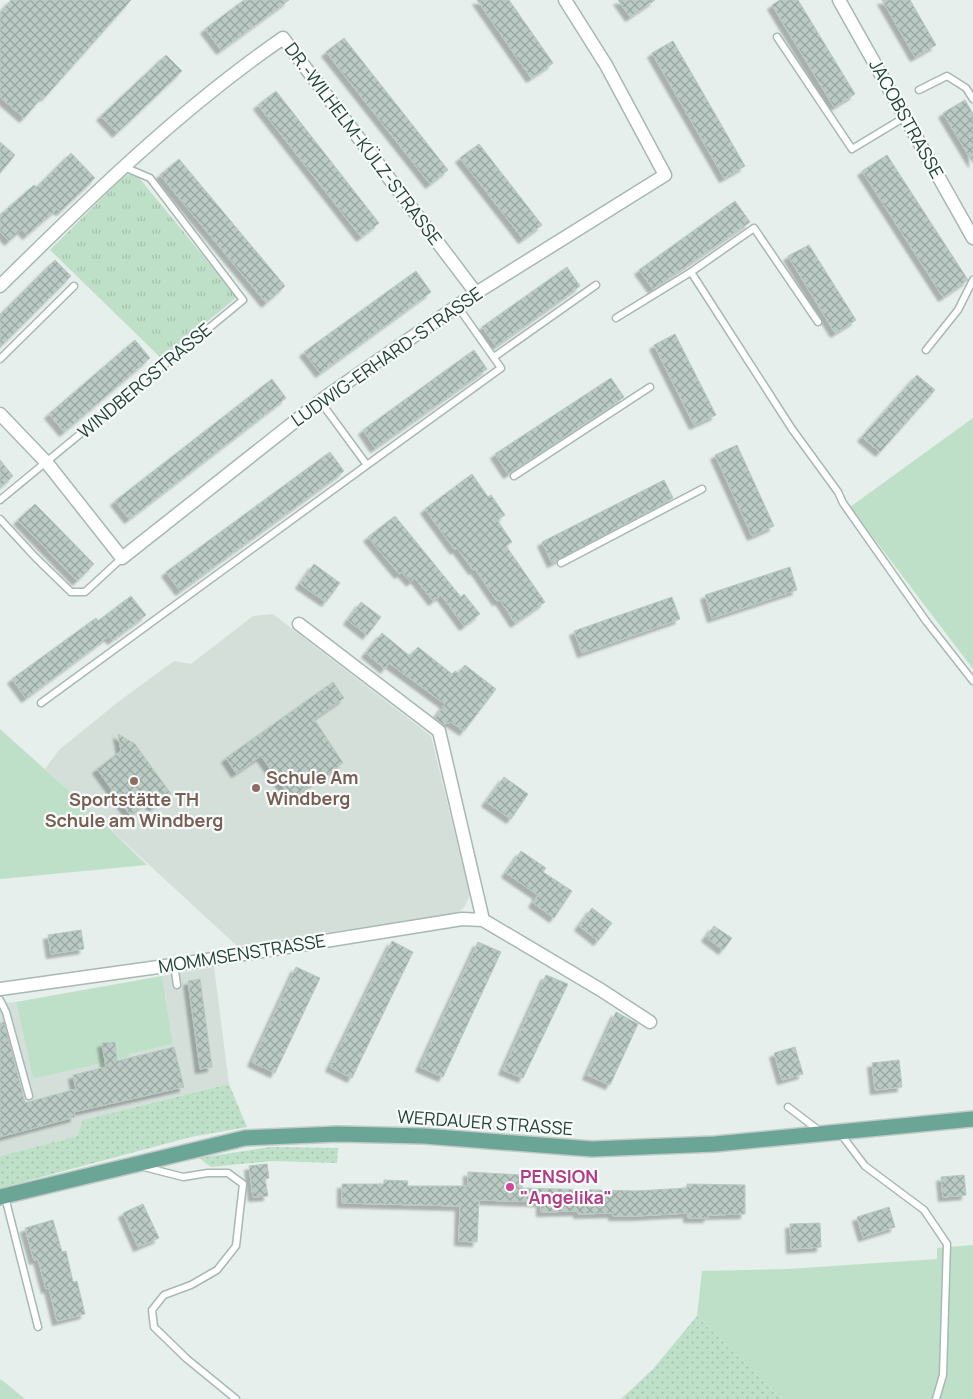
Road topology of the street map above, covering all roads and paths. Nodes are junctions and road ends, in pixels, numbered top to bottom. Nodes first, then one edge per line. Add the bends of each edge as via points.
1 (565, 0) edge
2 (839, 0) edge
3 (777, 37) dead end
4 (919, 90) dead end
5 (973, 99) edge
6 (905, 116) junction
7 (123, 167) junction
8 (973, 238) edge
9 (690, 272) junction
10 (973, 280) edge
11 (596, 285) dead end
12 (0, 286) edge
13 (74, 286) dead end
14 (476, 293) junction
15 (458, 307) junction
16 (616, 318) dead end
17 (818, 322) dead end
18 (926, 350) dead end
19 (494, 357) junction
20 (0, 359) edge
21 (650, 386) dead end
22 (320, 401) junction
23 (0, 414) edge
24 (47, 462) junction
25 (368, 465) junction
26 (514, 476) dead end
27 (702, 489) dead end
28 (0, 500) edge
29 (0, 519) edge
30 (122, 558) junction
31 (561, 563) dead end
32 (298, 624) dead end
33 (973, 681) edge
34 (41, 703) dead end
35 (483, 920) junction
36 (174, 964) junction
37 (177, 985) dead end
38 (0, 989) edge
39 (0, 1000) edge
40 (650, 1022) dead end
41 (29, 1096) dead end
42 (788, 1107) dead end
43 (973, 1120) edge
44 (840, 1132) junction
45 (823, 1134) junction
46 (133, 1165) junction
47 (2, 1196) edge
48 (38, 1327) dead end
49 (236, 1399) edge
50 (936, 1399) edge

1 - 14 street, LUDWIG-ERHARD-STRASSE via 606,65 665,175
2 - 6 street, JACOBSTRASSE
3 - 6 lane via 852,149
4 - 5 lane via 947,76 966,88
6 - 8 street, JACOBSTRASSE
7 - 12 street, DR.-WILHELM-KÜLZ-STRASSE
7 - 14 street, DR.-WILHELM-KÜLZ-STRASSE via 237,70 283,38
7 - 24 lane, WINDBERGSTRASSE via 150,178 243,300
9 - 16 lane
9 - 17 lane via 754,228
9 - 33 lane via 792,429 838,492 842,503
10 - 18 lane via 958,310
11 - 19 lane
13 - 20 lane
14 - 15 street, LUDWIG-ERHARD-STRASSE
15 - 19 lane
15 - 22 street, LUDWIG-ERHARD-STRASSE
19 - 25 lane via 501,368
21 - 26 lane
22 - 25 lane
22 - 30 street, LUDWIG-ERHARD-STRASSE
23 - 24 street
24 - 28 lane, WINDBERGSTRASSE
24 - 30 street
25 - 34 lane
27 - 31 lane
29 - 30 lane via 71,592 85,592
32 - 35 street via 440,731
35 - 36 street, MOMMSENSTRASSE via 462,920
35 - 40 street
36 - 37 lane
36 - 38 street, MOMMSENSTRASSE
39 - 41 lane
42 - 45 lane
43 - 44 main road, WERDAUER STRASSE
44 - 45 main road, WERDAUER STRASSE
44 - 50 lane via 865,1166 924,1210 947,1244 942,1375
45 - 46 main road, WERDAUER STRASSE via 715,1144 592,1149 424,1136 338,1134 245,1138
46 - 47 main road, WERDAUER STRASSE
46 - 49 lane via 183,1177 228,1173 243,1184 236,1246 217,1270 191,1286 164,1295 152,1310 154,1327
47 - 48 lane

